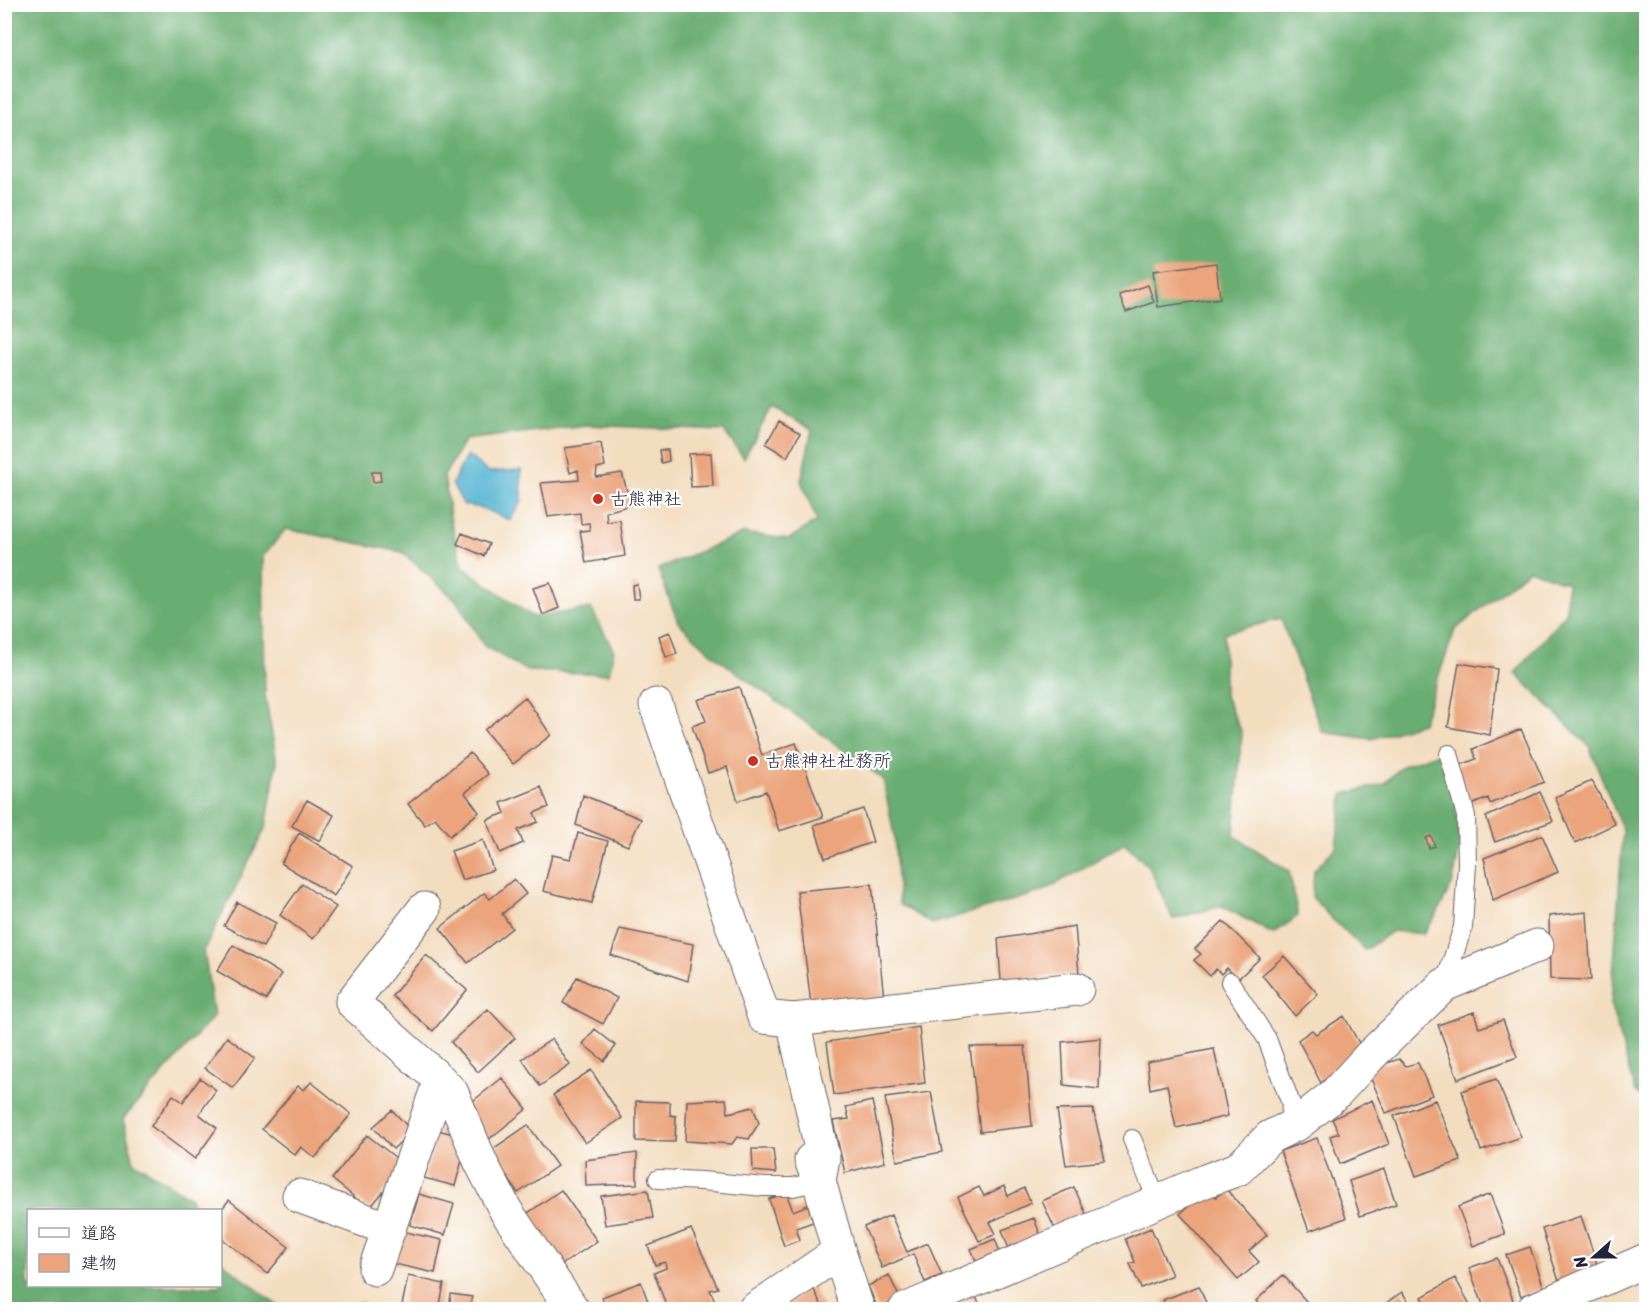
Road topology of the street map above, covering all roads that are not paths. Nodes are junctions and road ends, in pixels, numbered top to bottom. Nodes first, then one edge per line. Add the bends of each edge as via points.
1 (656, 705) dead end
2 (1449, 754) dead end
3 (424, 909) dead end
4 (1538, 946) dead end
5 (1230, 982) dead end
6 (1444, 985) junction
7 (1077, 989) dead end
8 (767, 1020) junction
9 (440, 1080) junction
10 (1289, 1127) junction
11 (1132, 1139) dead end
12 (804, 1141) dead end
13 (658, 1179) dead end
14 (819, 1181) junction
15 (299, 1196) dead end
16 (1158, 1202) junction
17 (389, 1229) junction
18 (839, 1252) junction
19 (1647, 1260) edge
20 (375, 1269) dead end
21 (573, 1310) edge
22 (754, 1310) edge
23 (858, 1310) edge
24 (905, 1310) edge
25 (1533, 1310) edge

1 - 8 street
2 - 6 lane via 1466,816 1467,864 1463,927
3 - 9 street via 352,1002
4 - 6 street
5 - 10 lane via 1267,1039 1291,1104
6 - 10 street via 1335,1094
7 - 8 street
8 - 14 street via 823,1158
9 - 17 street
9 - 21 street via 452,1093 506,1211
10 - 16 street via 1270,1137 1238,1169
11 - 16 lane
12 - 14 street
13 - 14 lane via 764,1187 793,1187
14 - 18 street
15 - 17 street
16 - 24 street
17 - 20 street
18 - 22 street
18 - 23 street
19 - 25 street

